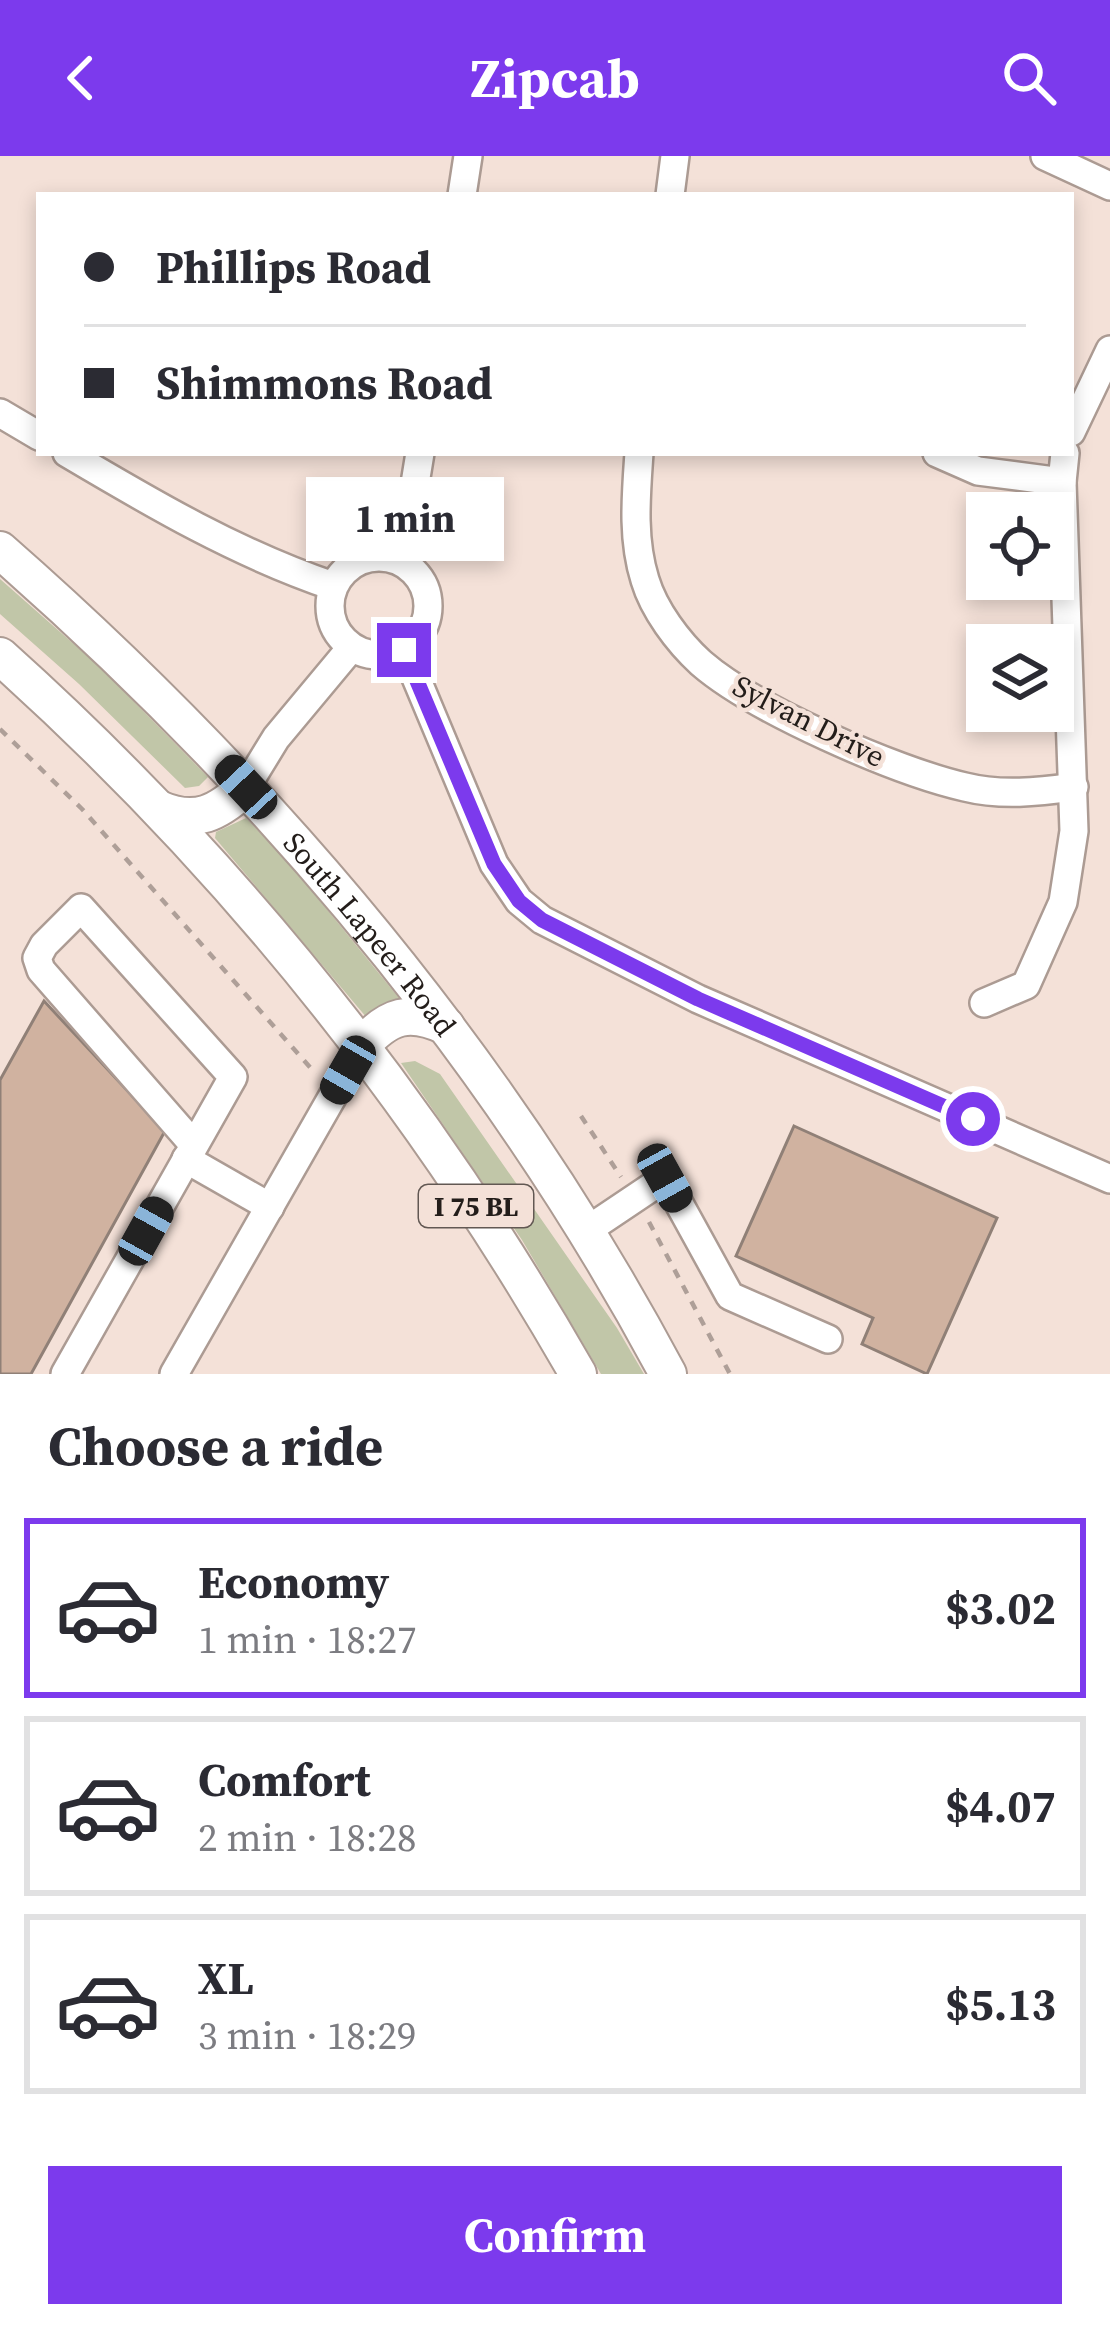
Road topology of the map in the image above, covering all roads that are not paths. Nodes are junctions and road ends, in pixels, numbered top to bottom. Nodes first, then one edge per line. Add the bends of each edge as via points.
1 (468, 156) edge
2 (675, 156) edge
3 (1045, 156) edge
4 (1110, 186) edge
5 (462, 192) edge
6 (670, 192) edge
7 (1110, 350) edge
8 (0, 413) edge
9 (1074, 426) edge
10 (36, 434) edge
11 (73, 456) edge
12 (420, 456) edge
13 (639, 456) edge
14 (944, 456) edge
15 (1063, 467) edge
16 (0, 550) edge
17 (394, 558) junction
18 (333, 586) junction
19 (351, 648) junction
20 (404, 650) junction
21 (0, 656) edge
22 (246, 787) junction
23 (1074, 787) junction
24 (159, 809) junction
25 (984, 1003) dead end
26 (446, 1026) junction
27 (362, 1045) junction
28 (190, 1152) junction
29 (1110, 1179) edge
30 (270, 1207) junction
31 (586, 1231) junction
32 (828, 1339) dead end
33 (65, 1374) edge
34 (174, 1374) edge
35 (578, 1374) edge
36 (668, 1374) edge

1 - 5 street
2 - 6 street
3 - 4 street
7 - 9 street
8 - 10 street
11 - 18 street via 236,547
12 - 17 street
13 - 23 street, Sylvan Drive via 635,534 645,584 677,639 704,665 766,705 906,769 1000,793
14 - 15 street via 978,471
15 - 23 street
16 - 22 main road, South Lapeer Road / I 75 BL
17 - 18 street via 349,565
17 - 20 street via 418,574 429,603 422,631
18 - 19 street via 328,609
19 - 20 street via 377,656
19 - 22 street
20 - 29 street via 494,864 542,920 698,999
21 - 24 main road, I 75 BL
22 - 24 main road via 206,816
22 - 26 main road, South Lapeer Road / I 75 BL
23 - 25 street via 1072,864 1043,954 1026,985
24 - 27 main road, I 75 BL
26 - 27 main road via 408,1014 390,1018
26 - 31 main road, South Lapeer Road / I 75 BL
27 - 30 street
27 - 35 main road, I 75 BL via 515,1266
28 - 28 street via 232,1077 81,908 44,945 41,970
28 - 30 street
28 - 33 street
30 - 34 street
31 - 32 street via 665,1178 730,1296
31 - 36 main road, South Lapeer Road / I 75 BL

